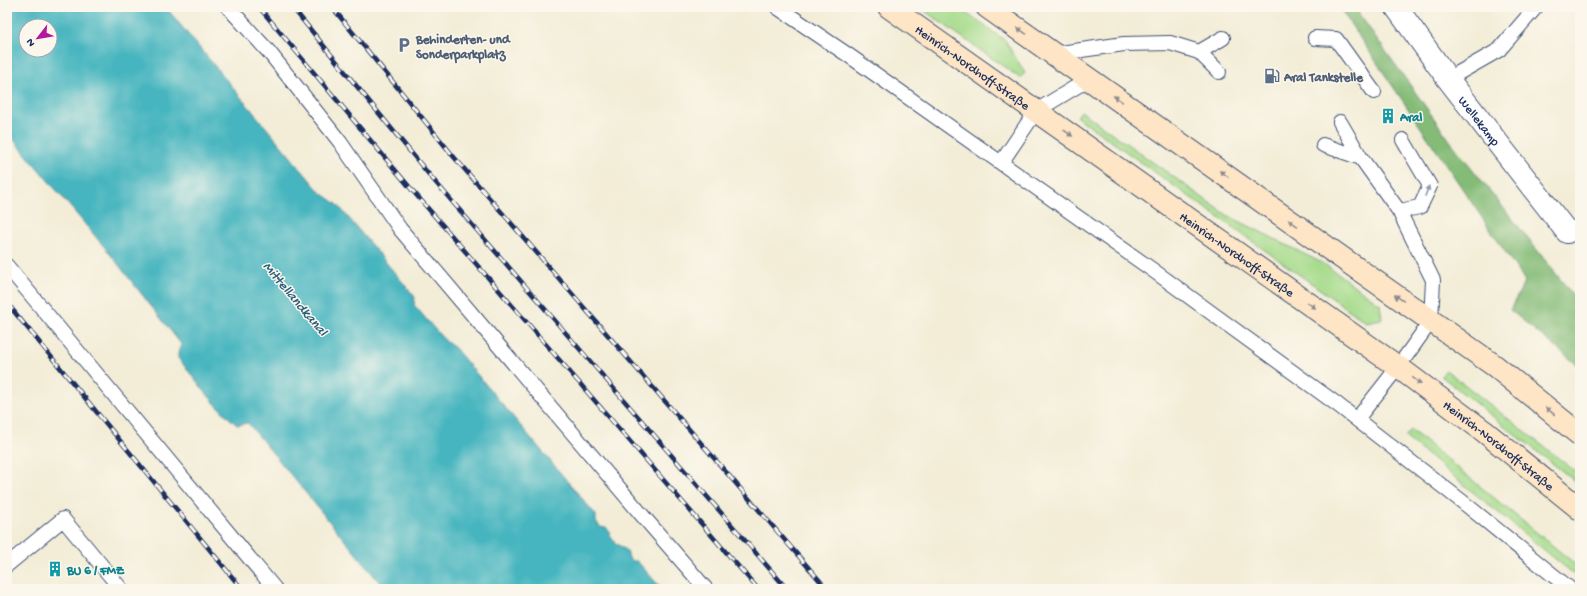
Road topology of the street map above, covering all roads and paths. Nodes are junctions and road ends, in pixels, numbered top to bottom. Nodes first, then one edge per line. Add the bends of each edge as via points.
1 (228, 7) edge
2 (777, 7) edge
3 (889, 7) edge
4 (987, 7) edge
5 (1396, 7) edge
6 (1536, 7) edge
7 (1223, 38) dead end
8 (1315, 38) dead end
9 (1199, 52) junction
10 (1053, 54) junction
11 (1220, 72) dead end
12 (1089, 79) junction
13 (1448, 79) junction
14 (1374, 92) dead end
15 (1036, 111) junction
16 (1340, 122) dead end
17 (1403, 140) dead end
18 (1323, 145) dead end
19 (1361, 158) junction
20 (1001, 163) junction
21 (1398, 211) junction
22 (1573, 228) edge
23 (7, 266) edge
24 (1431, 321) junction
25 (1398, 367) junction
26 (1357, 419) junction
27 (1580, 435) edge
28 (1580, 509) edge
29 (7, 565) edge
30 (122, 589) edge
31 (275, 589) edge
32 (706, 589) edge
33 (1570, 589) edge

1 - 32 lane via 269,52 340,142 400,229
2 - 20 lane
3 - 15 main road, Heinrich-Nordhoff-Straße
10 -> 4 main road
5 - 13 street, Wellekamp
6 - 13 lane via 1500,50
7 - 9 lane
8 - 14 lane via 1336,39
9 - 10 lane via 1170,43 1124,44
9 - 11 lane
10 - 12 main road
12 - 15 lane
24 -> 12 main road
13 - 22 street, Wellekamp
15 - 20 lane
15 -> 25 main road, Heinrich-Nordhoff-Straße
16 - 19 lane
21 -> 17 lane via 1420,207 1430,186
18 - 19 lane
19 - 21 lane
20 - 26 lane
21 - 24 lane via 1433,280
23 - 31 lane
24 - 25 lane
27 -> 24 main road via 1495,366
25 - 26 lane
25 -> 28 main road, Heinrich-Nordhoff-Straße
26 - 33 lane
29 - 30 lane via 63,519

